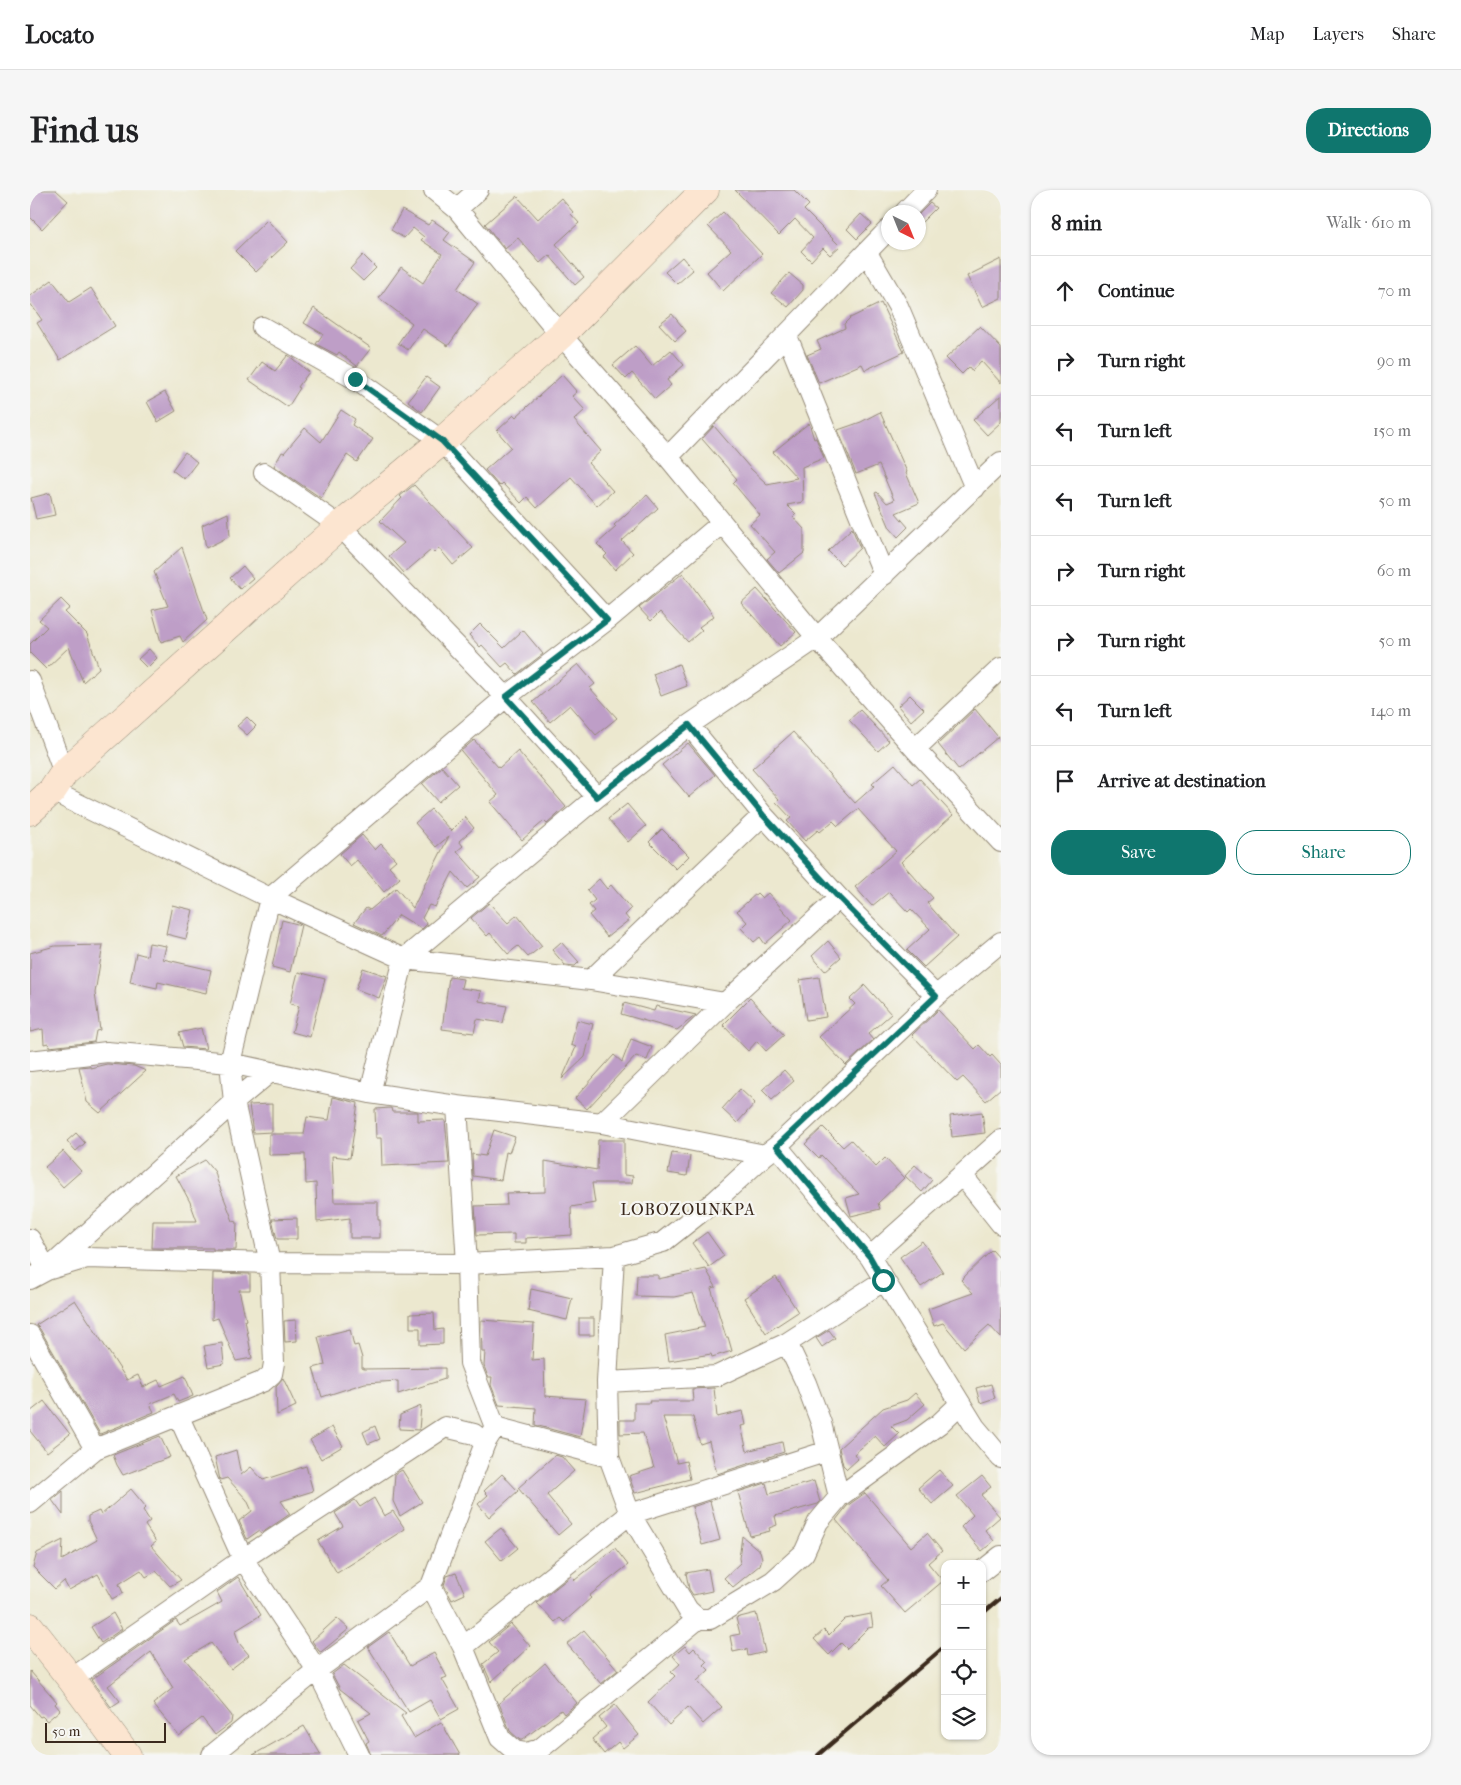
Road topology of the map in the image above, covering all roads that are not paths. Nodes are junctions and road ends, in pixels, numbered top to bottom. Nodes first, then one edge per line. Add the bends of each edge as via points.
1 (434, 190) edge
2 (478, 190) edge
3 (705, 190) edge
4 (926, 190) edge
5 (912, 205) edge
6 (457, 209) junction
7 (881, 238) edge
8 (867, 254) junction
9 (262, 326) dead end
10 (561, 335) junction
11 (787, 336) junction
12 (442, 441) junction
13 (668, 457) junction
14 (1001, 462) edge
15 (264, 473) dead end
16 (975, 488) junction
17 (722, 523) junction
18 (340, 526) junction
19 (884, 575) junction
20 (607, 620) junction
21 (817, 638) junction
22 (1001, 668) edge
23 (30, 681) edge
24 (506, 697) junction
25 (689, 725) junction
26 (915, 749) junction
27 (58, 782) junction
28 (597, 797) junction
29 (30, 811) edge
30 (763, 815) junction
31 (1001, 842) edge
32 (270, 898) junction
33 (839, 898) junction
34 (1001, 942) edge
35 (404, 959) junction
36 (591, 980) junction
37 (936, 996) junction
38 (726, 1003) junction
39 (30, 1061) edge
40 (230, 1063) junction
41 (270, 1072) junction
42 (370, 1093) junction
43 (234, 1102) junction
44 (457, 1106) junction
45 (602, 1123) junction
46 (1001, 1140) edge
47 (771, 1151) junction
48 (962, 1175) junction
49 (1001, 1224) edge
50 (30, 1239) edge
51 (614, 1256) junction
52 (870, 1257) junction
53 (270, 1263) junction
54 (467, 1264) junction
55 (36, 1277) edge
56 (883, 1280) junction
57 (30, 1336) edge
58 (787, 1343) junction
59 (607, 1382) junction
60 (960, 1404) junction
61 (179, 1417) junction
62 (490, 1435) junction
63 (95, 1449) junction
64 (828, 1451) junction
65 (609, 1457) junction
66 (1001, 1458) edge
67 (839, 1497) junction
68 (30, 1503) edge
69 (630, 1514) junction
70 (1001, 1556) edge
71 (243, 1559) junction
72 (986, 1568) edge
73 (431, 1586) junction
74 (698, 1619) junction
75 (30, 1627) edge
76 (463, 1647) junction
77 (318, 1670) junction
78 (71, 1679) junction
79 (127, 1755) edge
80 (212, 1755) edge
81 (360, 1755) edge

1 - 6 street
2 - 6 street
3 - 10 street
4 - 5 street
6 - 10 street
7 - 8 street
8 - 11 street
8 - 16 street via 898,306
9 - 12 street via 355,379
10 - 12 street
10 - 13 street
11 - 13 street
11 - 19 street
12 - 18 street
12 - 20 street
13 - 17 street
14 - 16 street
15 - 18 street
16 - 19 street
17 - 20 street
17 - 21 street
18 - 24 street
18 - 27 street
19 - 21 street
20 - 24 street
21 - 25 street
21 - 26 street
22 - 26 street
23 - 27 street
24 - 28 street
24 - 32 street
25 - 28 street
25 - 30 street
26 - 31 street
27 - 29 street
27 - 32 street
28 - 35 street
30 - 33 street
30 - 36 street
32 - 35 street
32 - 40 street
33 - 37 street
33 - 38 street
34 - 37 street
35 - 36 street
35 - 42 street
36 - 38 street
37 - 47 street
38 - 45 street
39 - 40 street via 107,1052
40 - 41 street
40 - 43 street
41 - 42 street
41 - 43 street
42 - 44 street
43 - 53 street
43 - 55 street
44 - 45 street
44 - 54 street
45 - 47 street
46 - 48 street
47 - 51 street via 663,1242
47 - 52 street
48 - 49 street
48 - 52 street
50 - 55 street
51 - 54 street
51 - 59 street
52 - 56 street
53 - 54 street
53 - 55 street via 86,1258
53 - 61 street via 272,1374 264,1381
54 - 62 street via 470,1363
56 - 58 street
56 - 60 street
57 - 63 street
58 - 59 street via 717,1376
58 - 64 street via 822,1423
59 - 65 street
60 - 66 street via 975,1428
60 - 67 street via 939,1424
61 - 63 street
61 - 71 street
62 - 65 street
62 - 71 street via 445,1427
62 - 73 street
63 - 68 street
64 - 67 street
64 - 69 street
65 - 69 street
67 - 74 street via 818,1522 804,1553 779,1575 710,1619
69 - 74 street via 688,1610
69 - 76 street
70 - 72 street
71 - 77 street
71 - 78 street
73 - 76 street
73 - 77 street
74 - 76 street via 540,1749 526,1753 515,1751 500,1738
75 - 78 street
77 - 80 street
77 - 81 street
78 - 79 street

